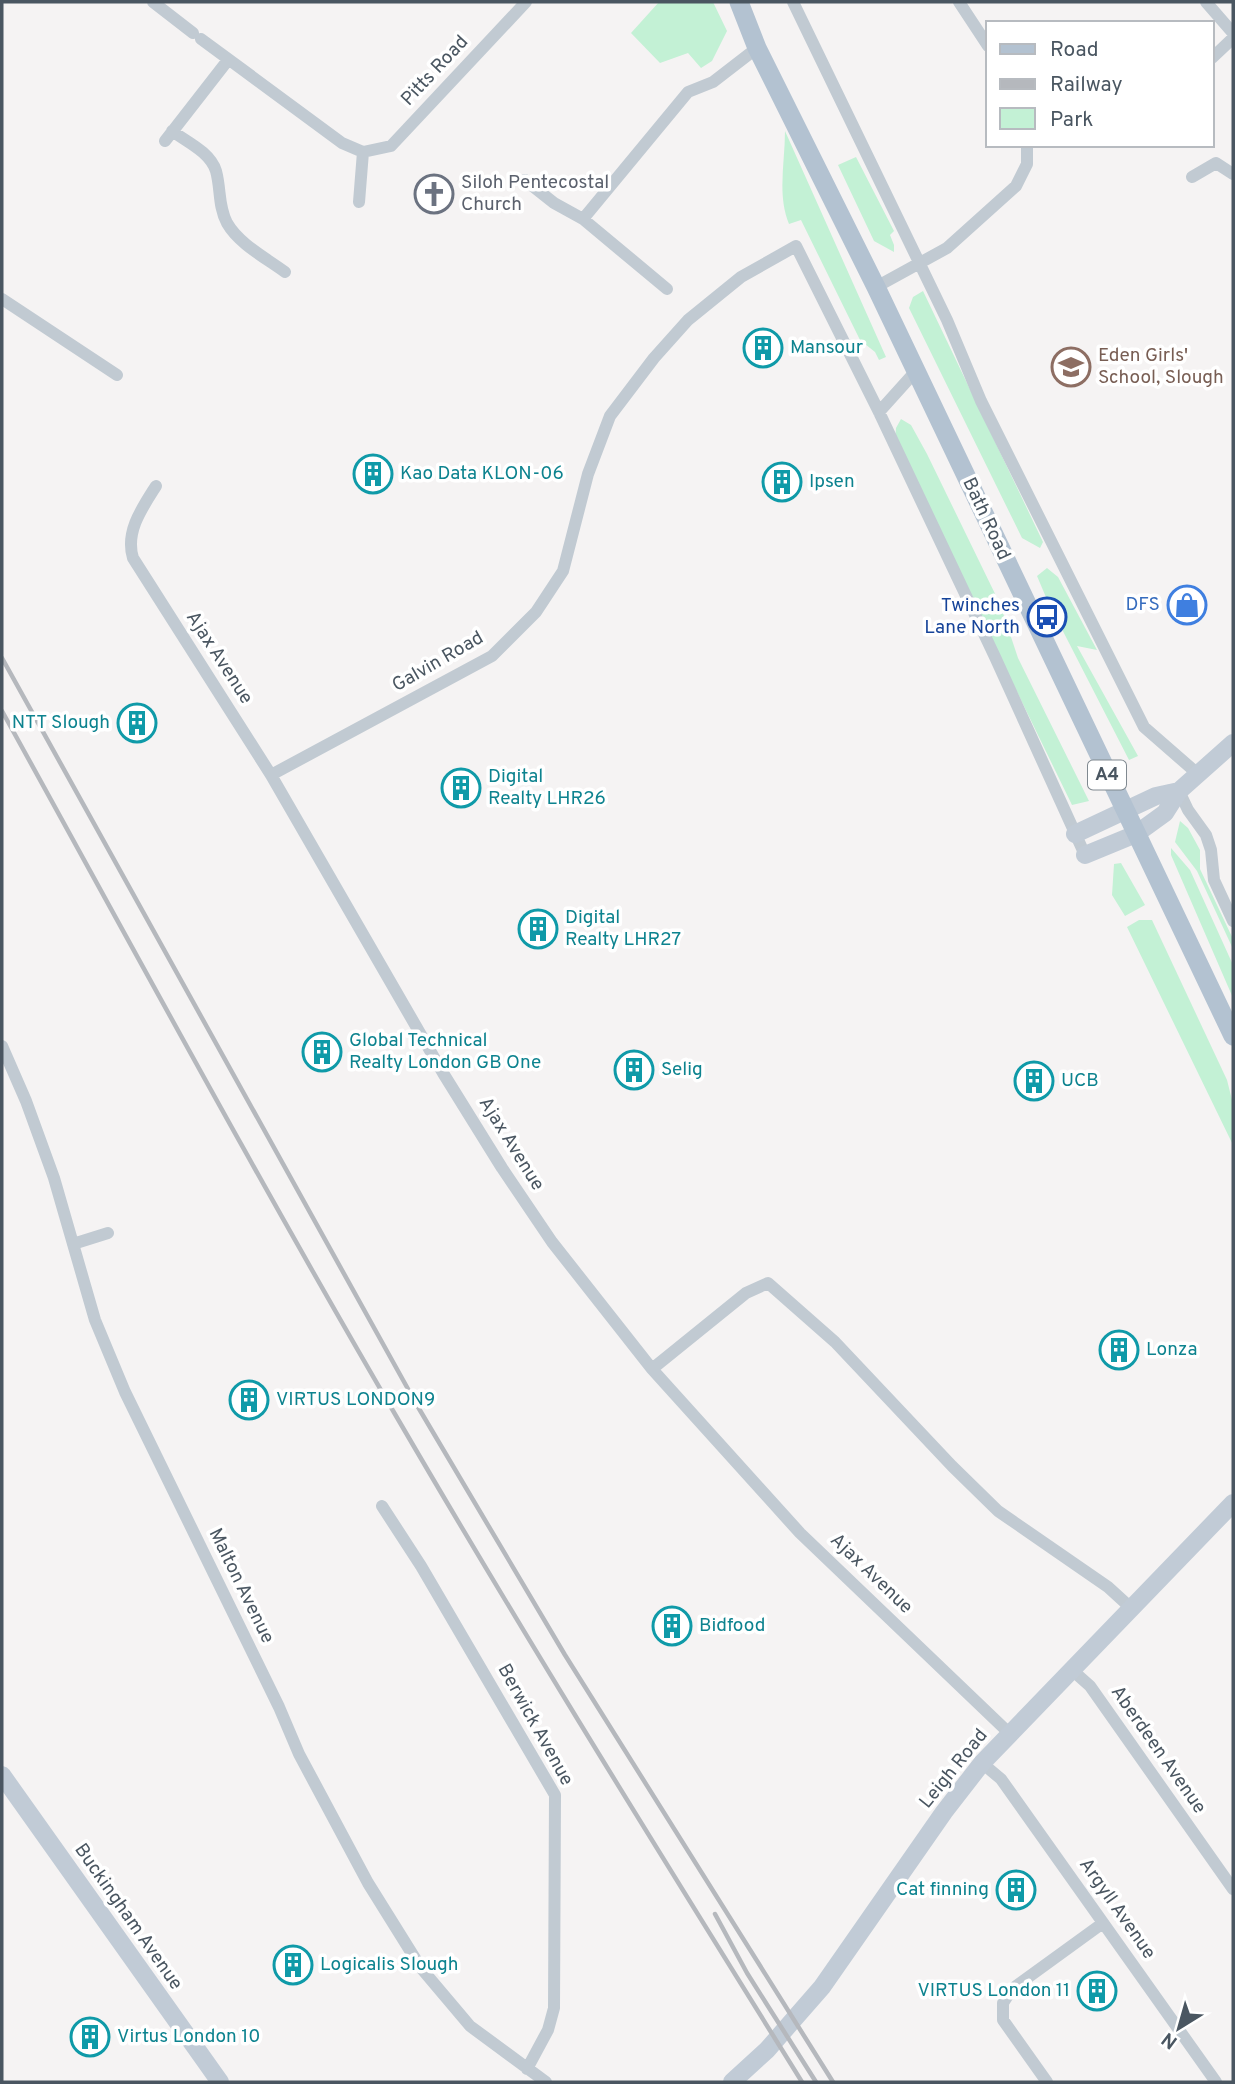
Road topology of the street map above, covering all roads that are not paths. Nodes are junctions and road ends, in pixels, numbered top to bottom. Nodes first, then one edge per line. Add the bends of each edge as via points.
1 (153, 2) edge
2 (526, 2) edge
3 (738, 2) edge
4 (793, 2) edge
5 (959, 2) edge
6 (1206, 2) edge
7 (1233, 36) edge
8 (986, 43) edge
9 (757, 48) junction
10 (1214, 56) edge
11 (228, 60) junction
12 (1027, 147) edge
13 (363, 152) junction
14 (1233, 174) edge
15 (1192, 177) dead end
16 (525, 180) dead end
17 (359, 202) dead end
18 (583, 219) junction
19 (920, 262) junction
20 (285, 272) dead end
21 (876, 287) junction
22 (667, 289) dead end
23 (2, 299) edge
24 (915, 372) junction
25 (117, 375) dead end
26 (879, 412) junction
27 (156, 486) dead end
28 (1233, 743) edge
29 (271, 775) junction
30 (1199, 775) junction
31 (1179, 791) junction
32 (1125, 810) junction
33 (1075, 834) junction
34 (1136, 834) junction
35 (1085, 855) joint
36 (1233, 921) edge
37 (1233, 1036) edge
38 (2, 1046) edge
39 (108, 1233) dead end
40 (73, 1244) junction
41 (652, 1369) junction
42 (1233, 1503) edge
43 (382, 1506) dead end
44 (1130, 1608) junction
45 (1072, 1670) junction
46 (1009, 1733) junction
47 (982, 1763) junction
48 (2, 1775) edge
49 (1233, 1889) edge
50 (1103, 1923) junction
51 (527, 2069) junction
52 (220, 2082) edge
53 (546, 2082) edge
54 (732, 2082) edge
55 (1046, 2082) edge
56 (1216, 2082) edge

1 - 11 street
2 - 13 street, Pitts Road via 391,146
3 - 9 main road, Bath Road / A4
4 - 19 street
5 - 8 street
6 - 7 street
7 - 10 street
9 - 18 street via 713,82 688,92
9 - 21 main road, Bath Road / A4
11 - 13 street via 342,143
11 - 20 street via 168,136 205,154 215,169 220,208 229,226
12 - 19 street via 1027,164 1016,186 947,248
13 - 17 street
14 - 15 street via 1216,163
16 - 18 street
18 - 22 street
19 - 21 street
19 - 30 street via 981,401 1144,727
21 - 24 main road, Bath Road / A4
23 - 25 street via 97,353
24 - 26 street
24 - 32 main road, Bath Road / A4
26 - 29 street, Galvin Road via 796,246 741,277 688,320 610,416 588,474 563,571 516,634 492,656
26 - 33 street
27 - 29 street, Ajax Avenue via 138,515 129,544 133,558
28 - 30 street
29 - 41 street, Ajax Avenue via 502,1168 552,1242
30 - 31 street
31 - 32 street
31 - 34 street via 1165,813
31 - 36 street via 1206,835 1214,880
32 - 33 street
32 - 34 main road, Bath Road / A4
33 - 35 street
34 - 35 street
34 - 37 main road, Bath Road / A4
38 - 40 street, Malton Avenue via 54,1178
39 - 40 street
40 - 51 street, Malton Avenue via 94,1320 125,1392 299,1754 368,1884 421,1968 470,2026
41 - 44 street via 746,1293 768,1283 830,1336 998,1511 1108,1587
41 - 46 street, Ajax Avenue via 800,1533
42 - 44 street, Leigh Road
43 - 51 street, Berwick Avenue via 555,1795 554,2008
44 - 45 street, Leigh Road
45 - 46 street, Leigh Road
45 - 49 street, Aberdeen Avenue via 1090,1686
46 - 47 street, Leigh Road
47 - 50 street, Argyll Avenue via 1001,1779
47 - 54 street, Leigh Road via 822,1987
48 - 52 street, Buckingham Avenue
50 - 55 street via 1012,1989 1003,2003 1003,2020
50 - 56 street, Argyll Avenue
51 - 53 street, Malton Avenue

